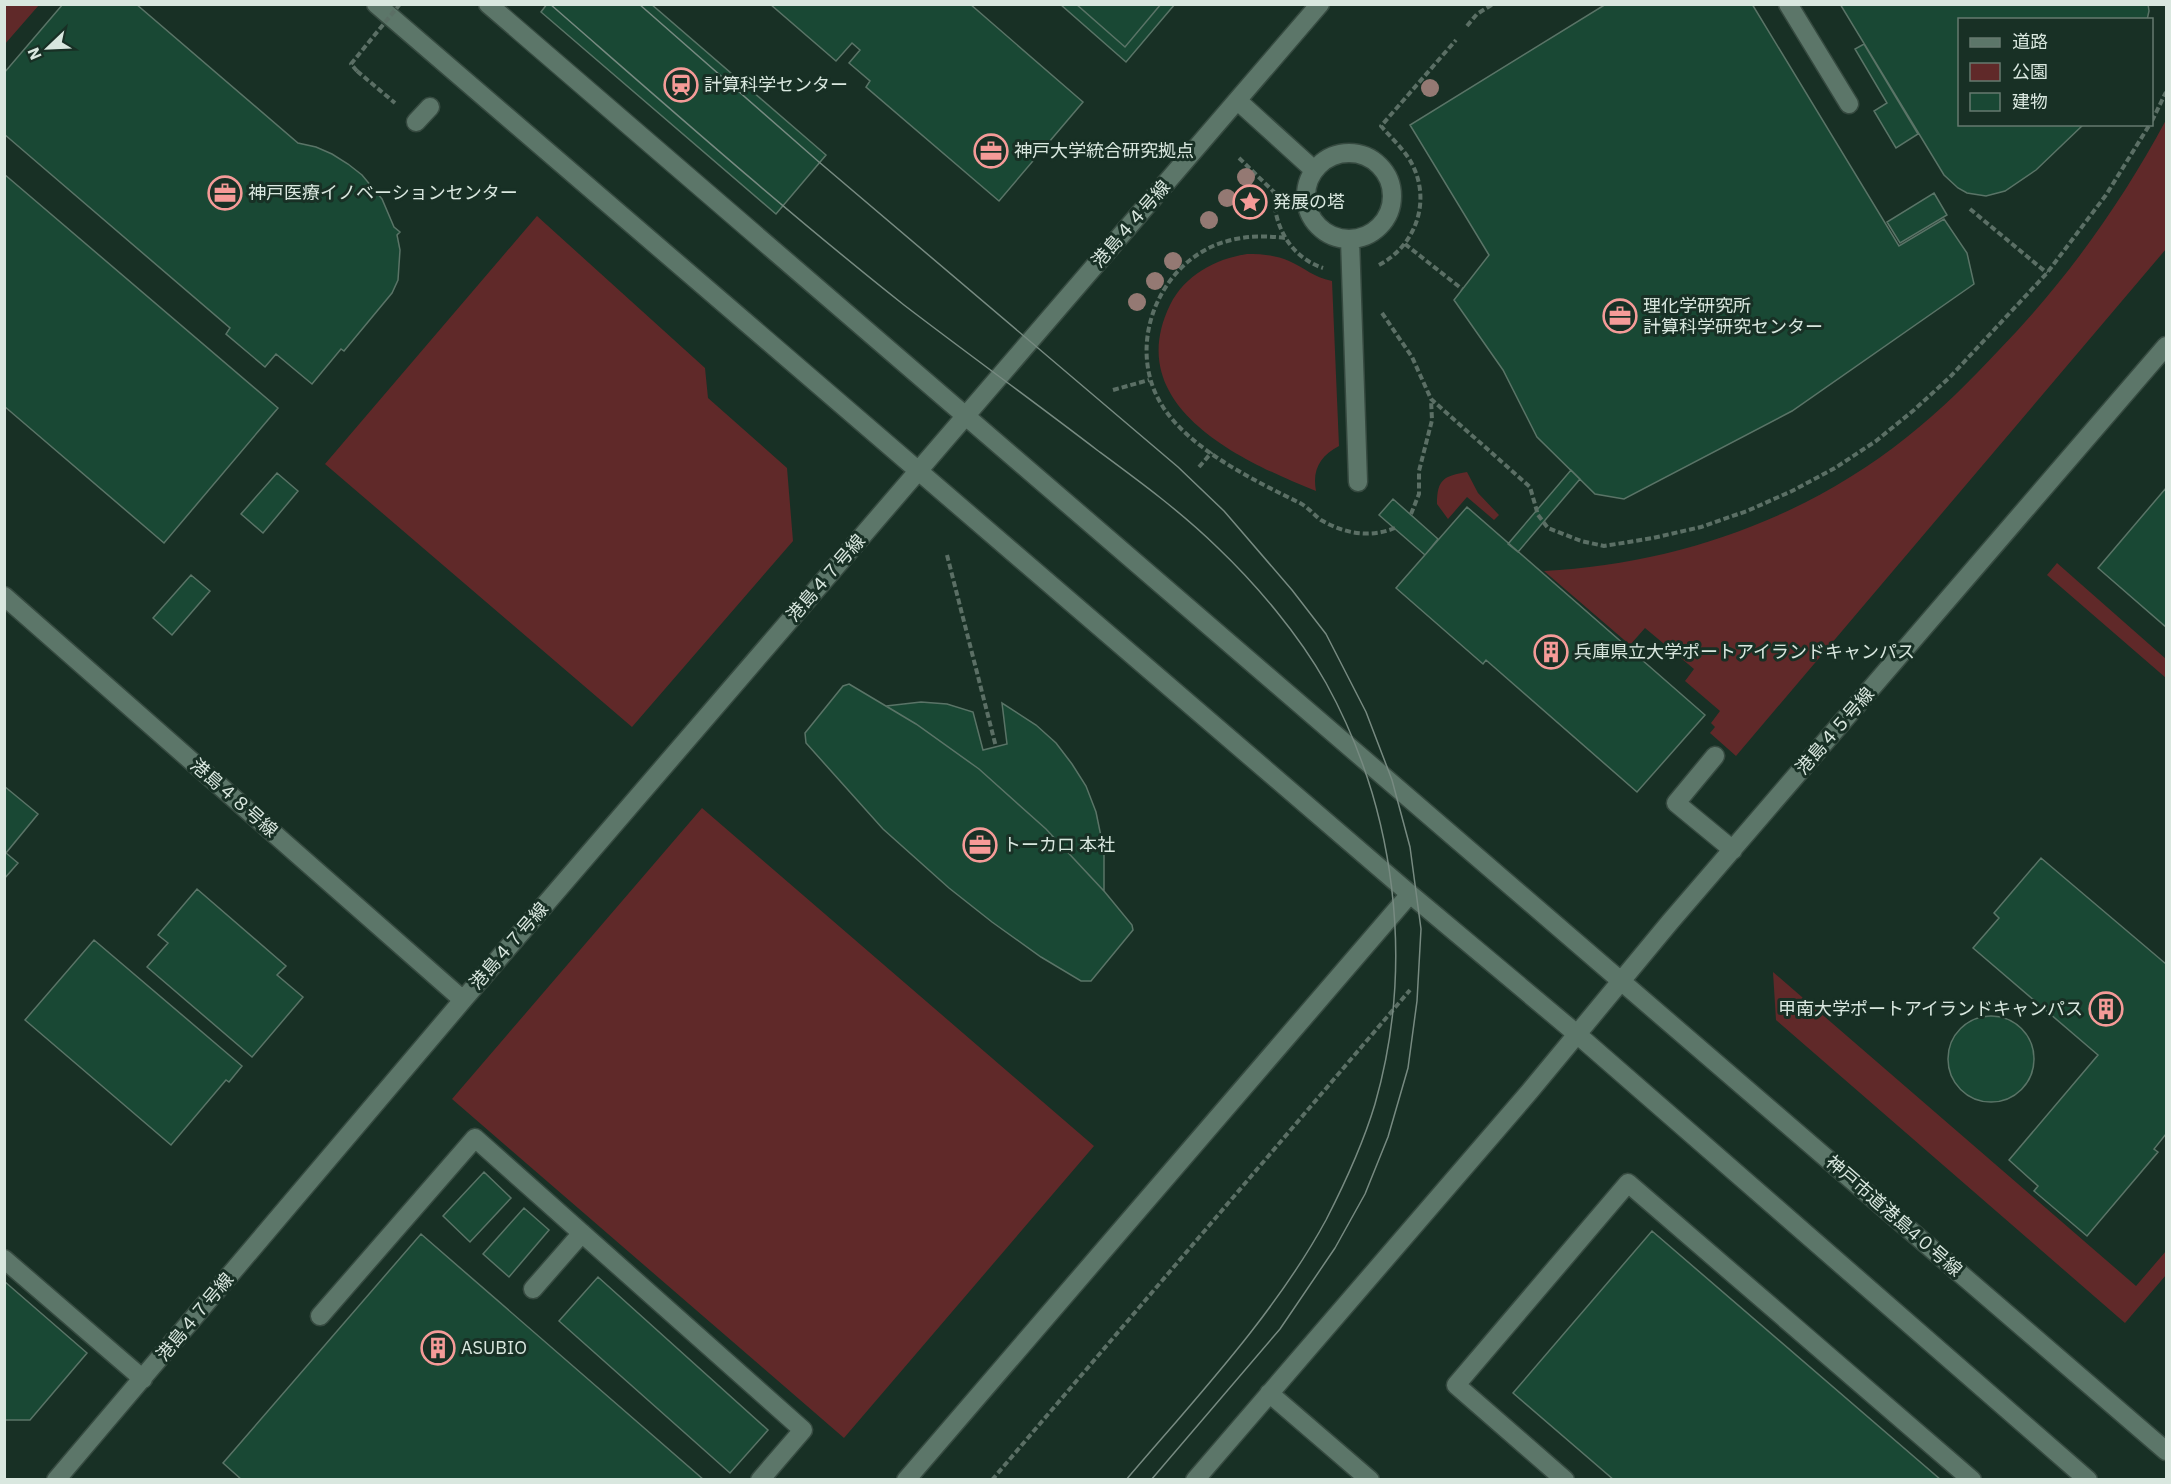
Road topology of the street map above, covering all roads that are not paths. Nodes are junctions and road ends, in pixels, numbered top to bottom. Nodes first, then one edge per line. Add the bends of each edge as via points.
1 (376, 4) edge
2 (488, 4) edge
3 (1320, 4) edge
4 (1788, 4) edge
5 (1238, 101) junction
6 (1849, 104) dead end
7 (430, 107) dead end
8 (416, 122) road end
9 (1314, 170) junction
10 (1350, 239) junction
11 (2166, 346) edge
12 (966, 416) junction
13 (918, 471) junction
14 (1358, 482) dead end
15 (4, 596) edge
16 (1715, 756) dead end
17 (1733, 850) junction
18 (1410, 894) junction
19 (1621, 980) junction
20 (463, 1000) junction
21 (1578, 1035) junction
22 (582, 1233) junction
23 (4, 1259) edge
24 (533, 1289) dead end
25 (320, 1316) dead end
26 (143, 1379) junction
27 (1269, 1393) junction
28 (2166, 1451) edge
29 (56, 1479) edge
30 (760, 1479) edge
31 (906, 1479) edge
32 (1195, 1479) edge
33 (1370, 1479) edge
34 (1565, 1479) edge
35 (1972, 1479) edge
36 (2088, 1479) edge

1 - 13 street
2 - 12 street, 神戸市道港島4０号線
3 - 5 street, 港島４４号線
4 - 6 street
5 - 9 street
5 - 12 street, 港島４４号線
7 - 8 street
9 - 10 street via 1306,192 1310,216 1328,233
9 - 10 street via 1329,157 1349,152 1374,160 1386,176 1392,195 1385,220 1376,230
10 - 14 street
11 - 17 street, 港島４５号線
12 - 13 street, 港島４７号線
12 - 19 street, 神戸市道港島4０号線
13 - 18 street
13 - 20 street, 港島４７号線
15 - 20 street, 港島４８号線
16 - 17 street via 1676,803
17 - 19 street, 港島４５号線
18 - 21 street
18 - 31 street
19 - 21 street, 港島４５号線
19 - 28 street, 神戸市道港島4０号線
20 - 26 street, 港島４７号線
21 - 27 street, 港島４５号線
21 - 36 street
22 - 24 street
22 - 25 street via 475,1138
22 - 30 street via 803,1430
23 - 26 street
26 - 29 street, 港島４７号線
27 - 32 street, 港島４５号線
27 - 33 street
34 - 35 street via 1456,1385 1628,1183

